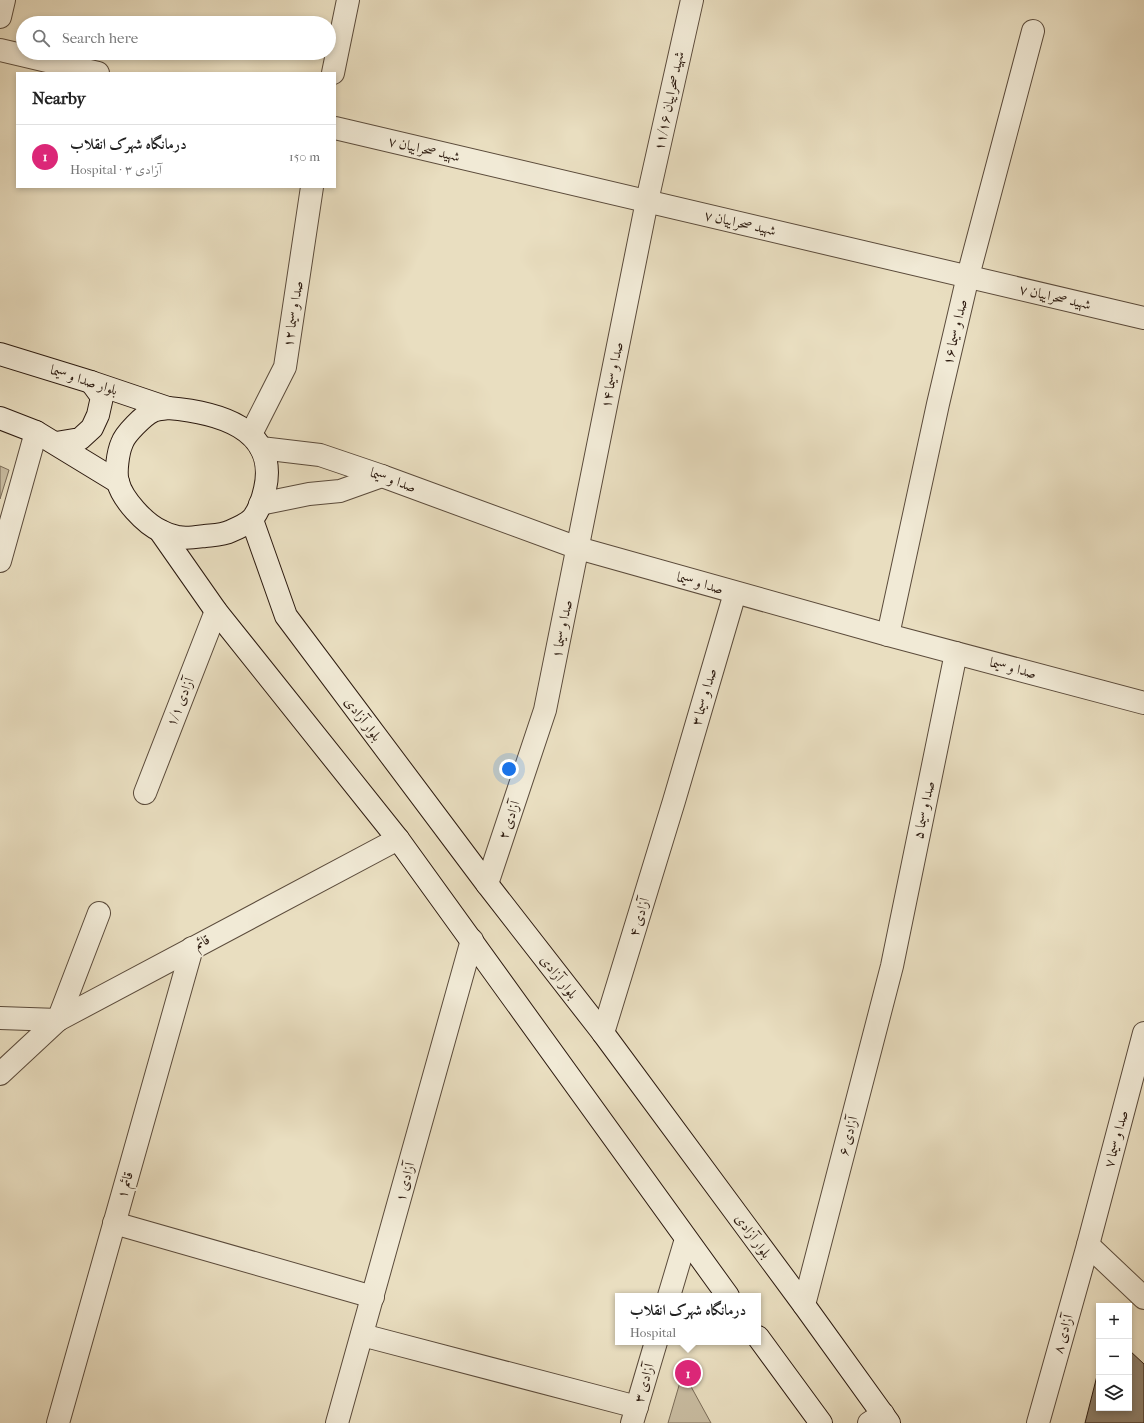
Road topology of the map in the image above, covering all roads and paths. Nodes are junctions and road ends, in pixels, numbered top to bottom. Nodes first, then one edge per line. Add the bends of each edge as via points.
1 (4, 0) edge
2 (348, 0) edge
3 (692, 0) edge
4 (0, 17) edge
5 (1033, 31) dead end
6 (0, 50) edge
7 (16, 54) edge
8 (336, 55) edge
9 (43, 60) edge
10 (335, 60) edge
11 (94, 72) edge
12 (332, 72) edge
13 (336, 128) edge
14 (312, 188) edge
15 (647, 201) junction
16 (968, 276) junction
17 (1144, 318) edge
18 (0, 354) edge
19 (91, 382) junction
20 (168, 408) junction
21 (0, 418) edge
22 (36, 432) junction
23 (256, 441) junction
24 (56, 444) junction
25 (382, 476) junction
26 (118, 482) junction
27 (256, 512) junction
28 (160, 531) junction
29 (578, 548) junction
30 (0, 561) edge
31 (735, 593) junction
32 (216, 611) junction
33 (888, 635) junction
34 (956, 653) junction
35 (1144, 703) edge
36 (545, 710) joint
37 (144, 793) dead end
38 (674, 801) joint
39 (398, 839) junction
40 (487, 884) junction
41 (99, 913) dead end
42 (472, 940) junction
43 (192, 948) junction
44 (892, 966) joint
45 (0, 1018) edge
46 (58, 1020) junction
47 (603, 1032) junction
48 (1144, 1034) edge
49 (0, 1074) edge
50 (114, 1224) junction
51 (686, 1239) junction
52 (1088, 1245) junction
53 (670, 1293) edge
54 (726, 1293) edge
55 (373, 1297) junction
56 (1144, 1298) edge
57 (804, 1305) junction
58 (362, 1335) junction
59 (761, 1341) edge
60 (655, 1345) edge
61 (634, 1415) edge
62 (880, 1420) edge
63 (58, 1423) edge
64 (337, 1423) edge
65 (821, 1423) edge
66 (1038, 1423) edge

1 - 4 street
2 - 8 street
3 - 15 street, شهید صحراییان ۱۱/۱۶
5 - 16 street, صدا و سیما ۱۶
6 - 7 street
9 - 11 street
10 - 12 street
13 - 15 street, شهید صحراییان ۷
14 - 23 street, صدا و سیما ۱۲ via 285,367
15 - 16 street, شهید صحراییان ۷
15 - 29 street, صدا و سیما ۱۴
16 - 17 street, شهید صحراییان ۷
16 - 33 street, صدا و سیما ۱۶
18 - 19 street, بلوار صدا و سیما
19 - 20 street, بلوار صدا و سیما
19 - 24 street via 102,397 92,428 80,439
20 - 23 street via 189,410 236,424
20 - 26 street via 152,412 135,425 122,442
21 - 22 street
22 - 24 street
22 - 30 street
23 - 25 street, صدا و سیما via 320,455
23 - 27 street via 267,465 267,480
24 - 26 street
25 - 27 street via 340,490 309,494
25 - 29 street, صدا و سیما
26 - 28 street via 127,501 146,521
27 - 28 street via 226,534 179,538
27 - 40 street, بلوار آزادی via 286,616
28 - 32 street
29 - 31 street, صدا و سیما
29 - 36 street, صدا و سیما ۱
31 - 33 street, صدا و سیما
31 - 38 street, صدا و سیما ۳
32 - 37 street, آزادی ۱/۱
32 - 39 street
33 - 34 street, صدا و سیما
34 - 35 street, صدا و سیما
34 - 44 street, صدا و سیما ۵
36 - 40 street, آزادی ۲
38 - 47 street, آزادی ۴
39 - 42 street
39 - 43 street, قائم
40 - 47 street, بلوار آزادی
41 - 46 street
42 - 51 street
42 - 55 street, آزادی ۱
43 - 46 street, قائم
43 - 50 street, قائم ۱
44 - 57 street, آزادی ۶
45 - 46 street
46 - 49 street
47 - 57 street, بلوار آزادی
48 - 52 street, صدا و سیما ۷
50 - 55 street
50 - 63 street, قائم ۱
51 - 53 street
51 - 54 street
52 - 56 street
52 - 66 street, آزادی ۸
55 - 58 street, آزادی ۱
57 - 62 street, بلوار آزادی
58 - 61 street
58 - 64 street, آزادی ۱
59 - 65 street
60 - 61 street, آزادی ۳

